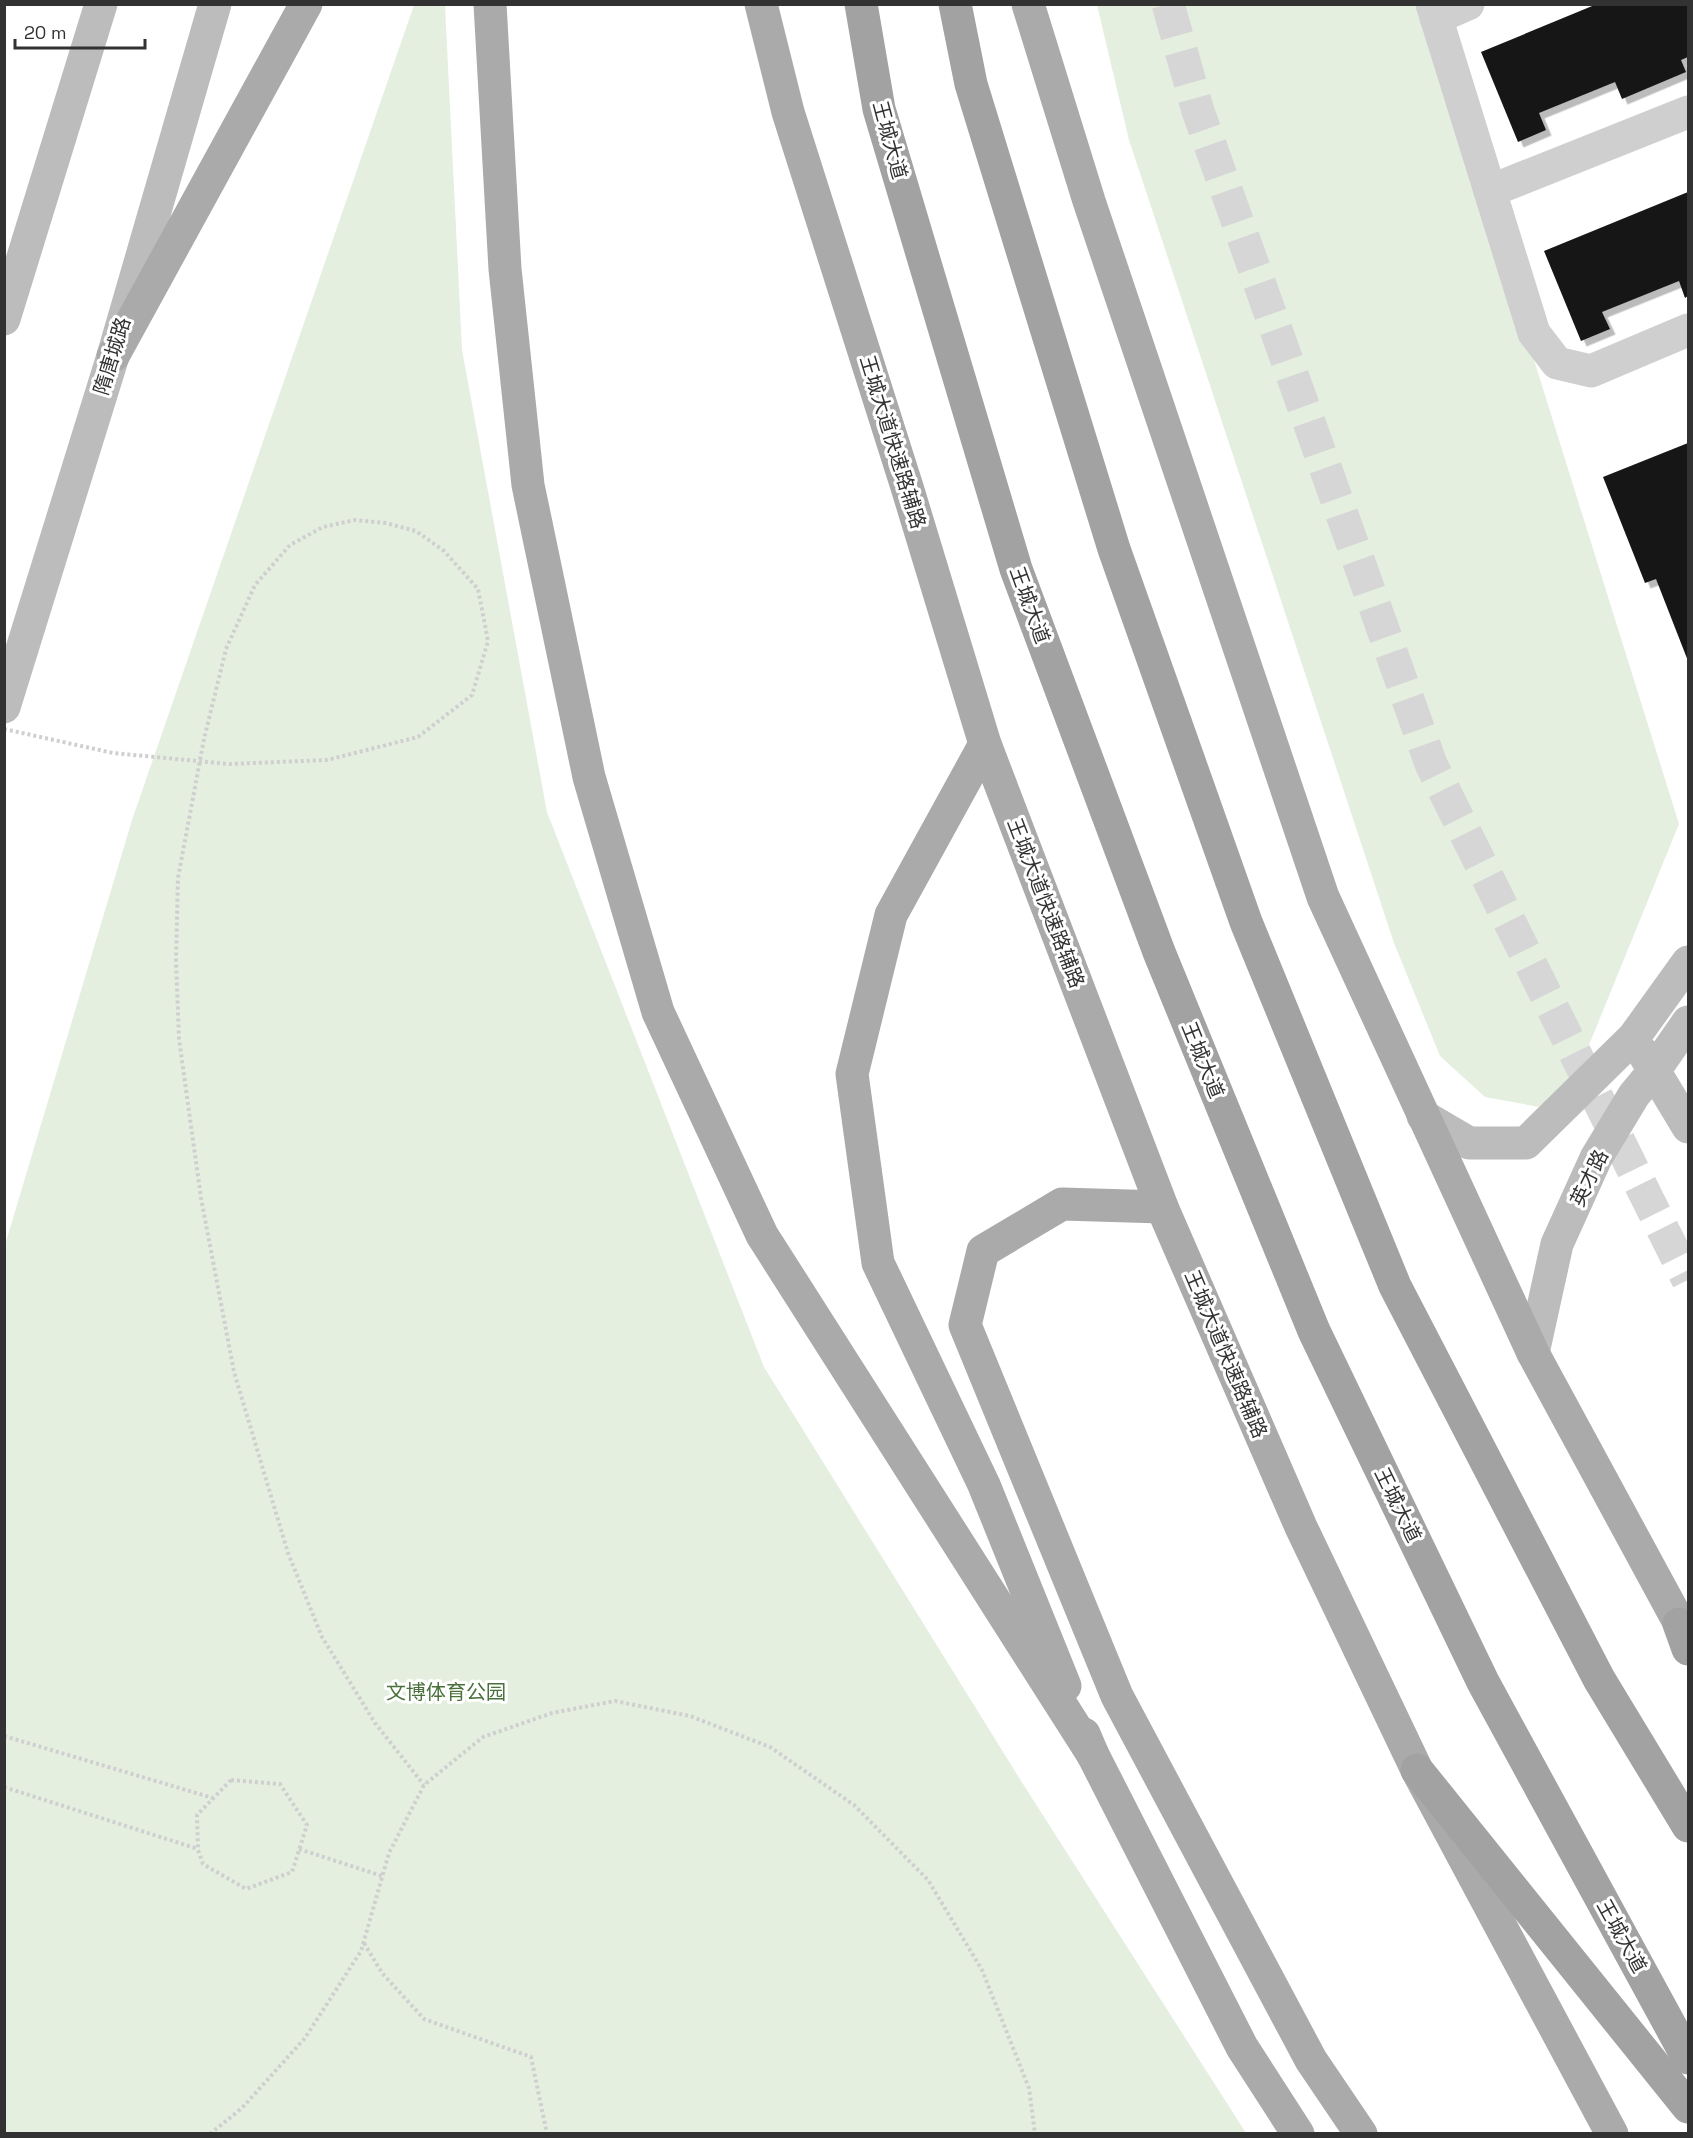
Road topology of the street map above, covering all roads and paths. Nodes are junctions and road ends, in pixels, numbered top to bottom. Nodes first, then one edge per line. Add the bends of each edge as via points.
1 (101, 4) edge
2 (215, 4) edge
3 (306, 4) edge
4 (490, 4) edge
5 (761, 4) edge
6 (861, 4) edge
7 (954, 4) edge
8 (1028, 4) edge
9 (1468, 4) edge
10 (1434, 11) edge
11 (1689, 112) edge
12 (1490, 191) junction
13 (4, 319) edge
14 (1689, 330) edge
15 (113, 356) junction
16 (4, 707) edge
17 (4, 729) edge
18 (985, 744) junction
19 (1689, 962) edge
20 (1689, 1022) edge
21 (1634, 1037) junction
22 (1654, 1071) junction
23 (1423, 1116) junction
24 (1689, 1126) edge
25 (1162, 1207) junction
26 (1533, 1353) junction
27 (1685, 1637) edge
28 (4, 1736) edge
29 (1093, 1755) junction
30 (1417, 1770) junction
31 (424, 1785) junction
32 (4, 1787) edge
33 (213, 1798) junction
34 (1689, 1826) edge
35 (299, 1849) junction
36 (198, 1850) junction
37 (382, 1876) junction
38 (364, 1943) junction
39 (1689, 2058) edge
40 (1689, 2107) edge
41 (210, 2133) edge
42 (548, 2133) edge
43 (1035, 2133) edge
44 (1298, 2133) edge
45 (1361, 2133) edge
46 (1612, 2133) edge

1 - 13 main road
2 - 15 main road, 隋唐城路
3 - 15 main road
4 - 29 main road via 505,269 528,485 589,777 658,1012 762,1236
5 - 18 main road, 王城大道快速路辅路 via 788,112
6 - 39 highway, 王城大道 via 879,109 1016,569 1159,952 1324,1353 1483,1682
7 - 34 highway via 971,84 1114,549 1246,922 1395,1286 1599,1679
8 - 23 main road via 1089,201 1323,897
9 - 10 street
10 - 12 street
11 - 12 street
12 - 14 street via 1534,333 1557,363 1591,370
15 - 16 main road, 隋唐城路
17 - 31 path, bridge via 113,753 229,764 327,760 418,737 472,695 488,641 478,589 444,551 416,531 385,523 355,520 323,527 290,545 255,585 226,650 204,739 178,878 179,1040 201,1198 234,1372 288,1553 322,1637 375,1723
18 - 25 main road, 王城大道快速路辅路
18 - 29 main road via 891,915 852,1074 878,1263 984,1485
19 - 21 main road
20 - 22 main road, 英才路
21 - 22 main road
21 - 23 main road via 1526,1143 1469,1143
22 - 24 main road
22 - 26 main road, 英才路 via 1634,1095 1596,1158 1557,1244
23 - 26 main road
25 - 30 main road, 王城大道快速路辅路 via 1301,1527
25 - 45 main road via 1062,1204 983,1251 965,1325 1117,1696 1311,2060
26 - 27 main road
28 - 33 path
29 - 44 main road via 1242,2048
30 - 40 highway
30 - 46 main road
31 - 37 path via 389,1853
31 - 43 path via 483,1737 552,1713 615,1701 690,1716 770,1747 854,1805 928,1880 982,1970 1029,2088
32 - 36 path
33 - 35 path via 231,1780 280,1784 307,1825
33 - 36 path via 197,1815
35 - 36 path via 292,1872 246,1889 203,1864
35 - 37 path
37 - 38 path
38 - 41 path via 305,2038 242,2108
38 - 42 path via 382,1973 424,2019 531,2057

